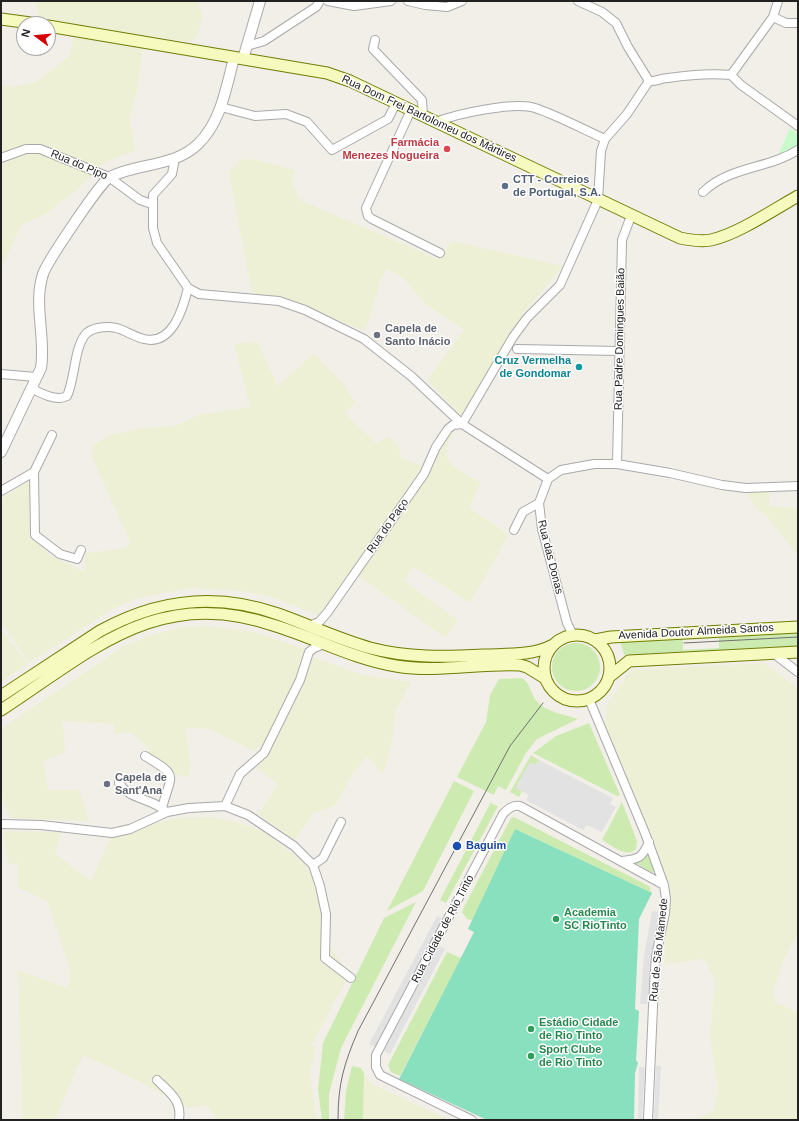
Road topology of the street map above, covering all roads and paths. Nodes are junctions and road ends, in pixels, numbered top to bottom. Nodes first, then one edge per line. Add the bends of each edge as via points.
1 (260, 1) edge
2 (320, 1) edge
3 (328, 1) edge
4 (391, 1) edge
5 (408, 1) edge
6 (462, 1) edge
7 (578, 1) edge
8 (778, 1) edge
9 (773, 17) junction
10 (1, 19) edge
11 (16, 21) edge
12 (798, 23) edge
13 (56, 27) edge
14 (375, 40) dead end
15 (247, 46) junction
16 (238, 59) junction
17 (731, 75) junction
18 (649, 81) junction
19 (396, 103) junction
20 (221, 107) junction
21 (412, 110) junction
22 (423, 116) junction
23 (436, 122) junction
24 (798, 126) edge
25 (605, 139) junction
26 (798, 150) edge
27 (1, 158) edge
28 (175, 158) junction
29 (109, 177) junction
30 (703, 192) dead end
31 (798, 196) edge
32 (598, 200) junction
33 (152, 204) junction
34 (631, 216) junction
35 (440, 253) dead end
36 (188, 288) junction
37 (517, 349) dead end
38 (619, 351) junction
39 (1, 374) edge
40 (36, 377) junction
41 (31, 388) junction
42 (462, 424) junction
43 (52, 435) dead end
44 (1, 452) edge
45 (617, 464) junction
46 (34, 472) junction
47 (548, 479) junction
48 (798, 486) edge
49 (1, 491) edge
50 (539, 503) junction
51 (514, 530) dead end
52 (81, 550) dead end
53 (309, 626) junction
54 (798, 627) edge
55 (573, 635) junction
56 (595, 640) junction
57 (324, 644) junction
58 (553, 645) junction
59 (798, 652) edge
60 (773, 654) junction
61 (798, 672) edge
62 (609, 677) junction
63 (545, 678) junction
64 (1, 696) edge
65 (589, 699) junction
66 (1, 710) edge
67 (145, 756) dead end
68 (119, 783) dead end
69 (225, 806) junction
70 (164, 810) junction
71 (341, 822) dead end
72 (1, 824) edge
73 (649, 842) junction
74 (622, 861) junction
75 (313, 865) junction
76 (664, 885) junction
77 (351, 978) dead end
78 (157, 1080) dead end
79 (179, 1120) edge
80 (472, 1120) edge
81 (648, 1120) edge

1 - 15 street
2 - 15 street via 316,7 264,41
3 - 4 street via 354,6
5 - 6 street via 447,7
7 - 18 street via 602,12 616,23
8 - 9 street
9 - 12 street via 786,24
9 - 17 street
10 - 11 main road
13 - 16 main road, Rua Dom Frei Bartolomeu dos Mártires
14 - 22 street via 374,49 422,100
15 - 16 street
16 - 19 main road, Rua Dom Frei Bartolomeu dos Mártires via 327,73 350,80
16 - 20 street
17 - 18 street
17 - 24 street
18 - 25 street via 627,114
19 - 20 street via 388,119 332,150 306,122 286,114 255,116
19 - 21 main road, Rua Dom Frei Bartolomeu dos Mártires
20 - 28 street via 211,127 197,145
21 - 22 main road, Rua Dom Frei Bartolomeu dos Mártires
21 - 35 street via 366,208 372,219
22 - 23 main road, Rua Dom Frei Bartolomeu dos Mártires
23 - 25 street via 451,116 518,106 534,108
23 - 32 main road, Rua Dom Frei Bartolomeu dos Mártires
25 - 32 street via 601,150
26 - 30 street via 779,160 743,169
27 - 29 street, Rua do Pipo via 26,150 40,149
28 - 29 street
28 - 33 street via 172,174 153,195
29 - 33 street, Rua do Pipo via 140,200
29 - 40 street via 78,216 43,274 40,304 43,357
31 - 34 main road, Rua Dom Frei Bartolomeu dos Mártires via 726,235 710,240 680,238
32 - 34 main road, Rua Dom Frei Bartolomeu dos Mártires
32 - 42 street via 560,285 512,337
33 - 36 street via 153,228 157,243
34 - 38 street, Rua Padre Domingues Baião via 622,240
36 - 41 street via 183,308 164,337 156,341 143,339 122,329 92,329 85,335 77,354 66,396 52,397
36 - 42 street via 199,294 279,301 334,323 364,339 411,376
37 - 38 street
38 - 45 street, Rua Padre Domingues Baião
39 - 40 street
40 - 41 street
41 - 44 street
42 - 47 street
42 - 53 street, Rua do Paço via 453,425 448,429 436,447 424,474 327,614 319,622
43 - 46 street
45 - 47 street via 594,464 561,470
45 - 48 street via 670,473 722,486
46 - 49 street
46 - 52 street via 35,535 60,554 77,559
47 - 50 street, Rua das Donas
50 - 51 street via 523,512
50 - 55 street, Rua das Donas via 542,529 567,623
53 - 58 main road via 370,648 415,656 523,653
53 - 64 main road via 258,608 219,601 176,603 156,607 100,631
54 - 56 main road, Avenida Doutor Almeida Santos
55 - 56 main road
55 - 58 main road via 562,638
56 - 62 main road via 608,656
57 - 63 main road via 354,656 397,666 441,668 520,665
57 - 66 main road via 248,617 211,613 171,616 115,635
57 - 69 street via 309,652 300,680 264,753 240,774
58 - 63 main road via 545,658
59 - 60 main road
60 - 61 street
60 - 62 main road via 629,661
62 - 65 main road via 601,690
63 - 65 main road via 558,696 578,702
65 - 73 street, Rua de São Mamede
67 - 70 street via 169,772 171,777
68 - 70 street via 124,791
69 - 70 street
69 - 75 street via 254,819 294,846
70 - 72 street via 130,829 112,833 41,825
71 - 75 street via 323,858
73 - 74 street via 644,853 637,859
73 - 76 street, Rua de São Mamede
74 - 76 street, Rua Cidade de Rio Tinto
74 - 80 street, Rua Cidade de Rio Tinto via 520,806 514,806 503,814 376,1055 376,1067 380,1075
75 - 77 street via 326,914 325,958
76 - 81 street, Rua de São Mamede via 665,913 656,956 654,984
78 - 79 street via 174,1096 181,1109

